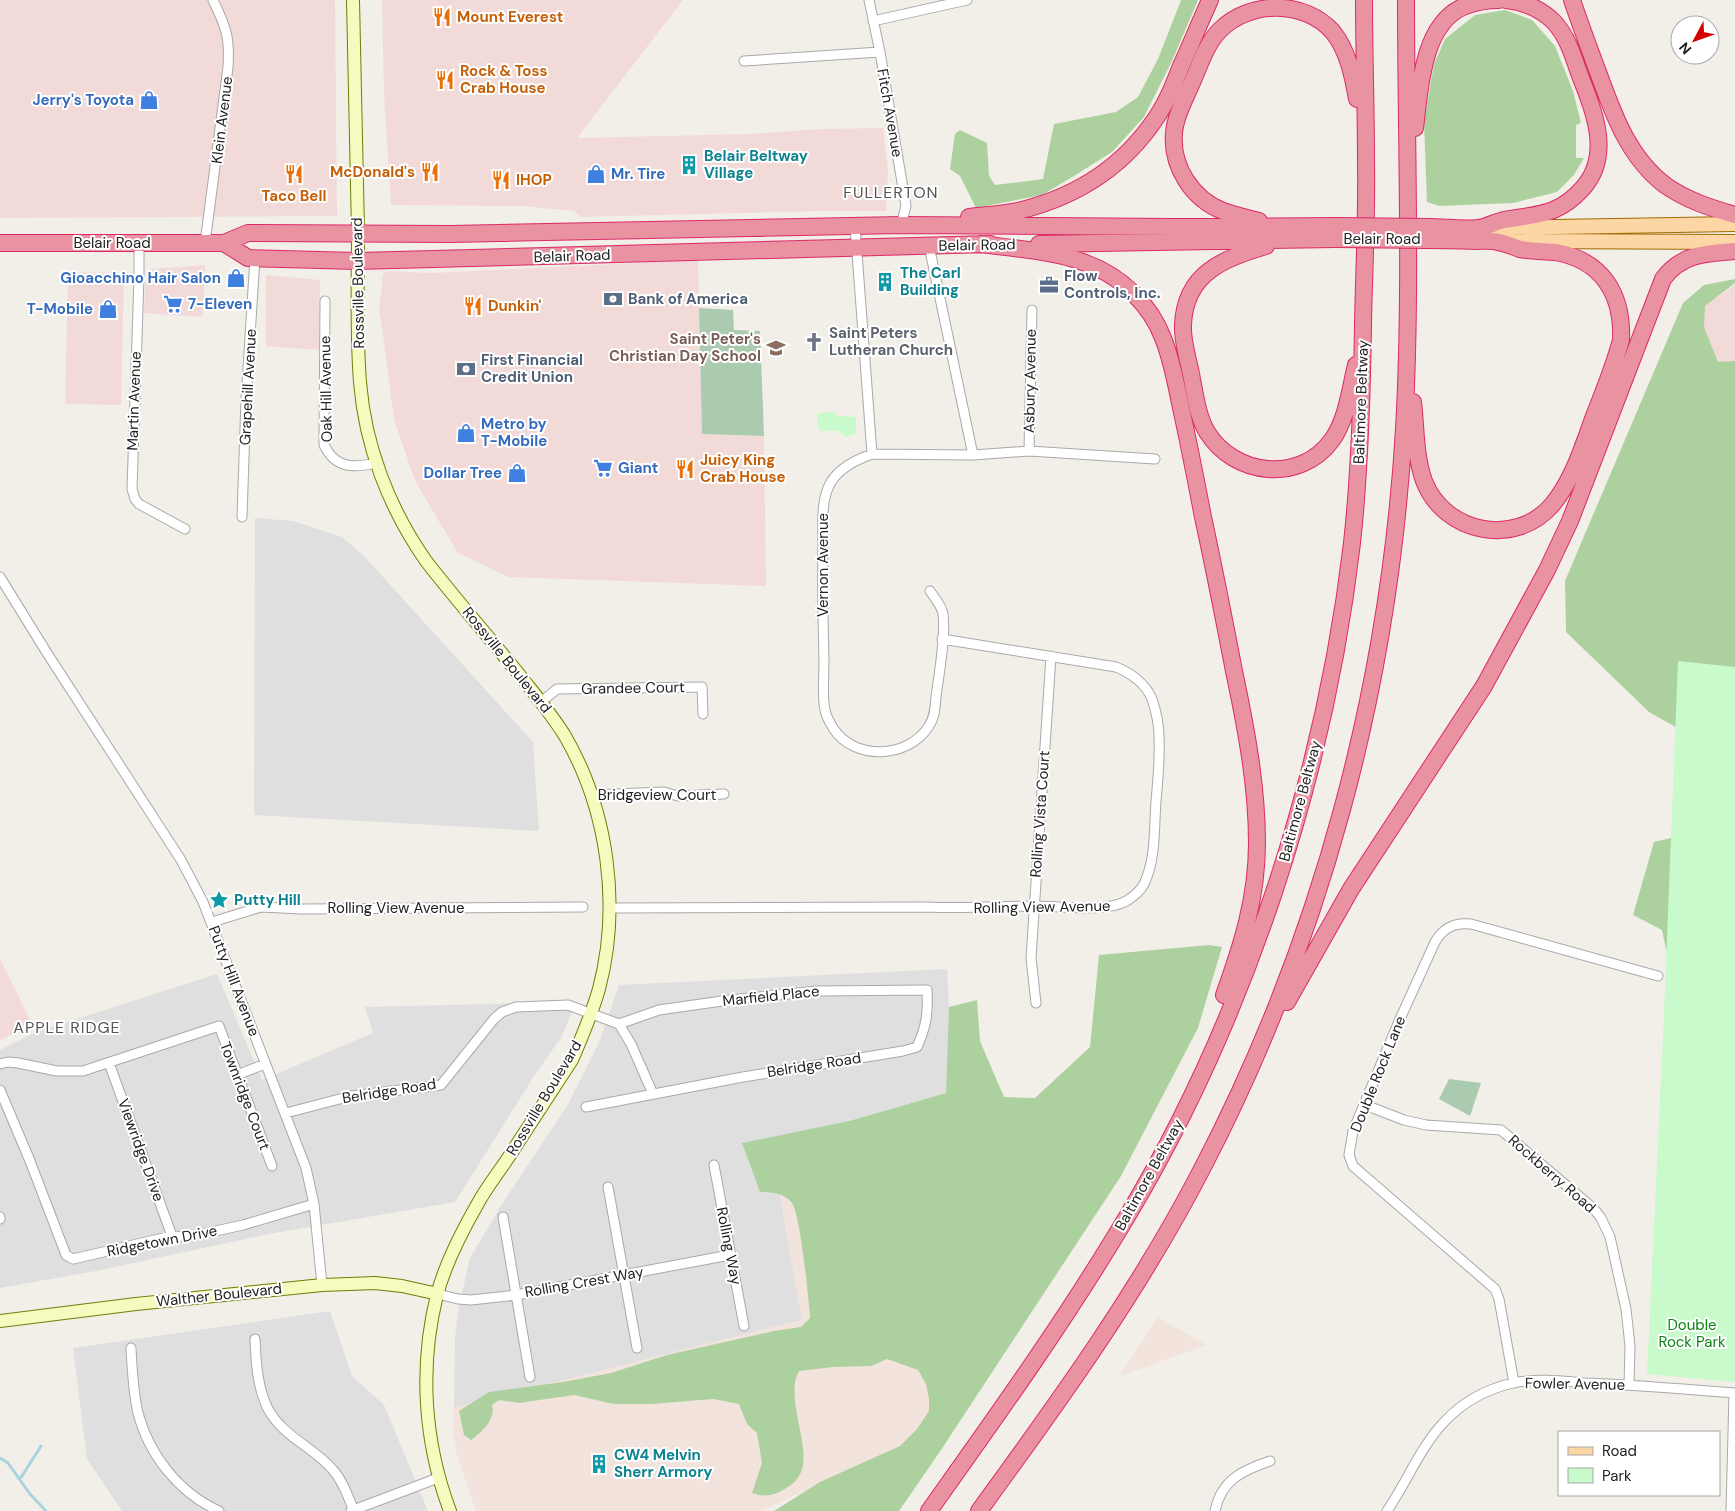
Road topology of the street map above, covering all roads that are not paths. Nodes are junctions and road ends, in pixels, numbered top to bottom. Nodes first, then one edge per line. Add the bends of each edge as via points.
1 (213, 0) edge
2 (353, 0) edge
3 (869, 0) edge
4 (967, 0) edge
5 (1210, 0) edge
6 (1364, 0) edge
7 (1406, 0) edge
8 (1499, 0) edge
9 (1506, 0) edge
10 (1572, 0) edge
11 (873, 21) junction
12 (880, 52) junction
13 (744, 61) dead end
14 (1366, 165) junction
15 (1408, 182) junction
16 (1735, 215) edge
17 (1735, 224) edge
18 (901, 225) junction
19 (855, 226) junction
20 (1278, 226) junction
21 (1479, 228) junction
22 (358, 233) junction
23 (1336, 233) junction
24 (1429, 233) junction
25 (1289, 240) junction
26 (1498, 241) junction
27 (1735, 242) edge
28 (0, 243) edge
29 (139, 243) junction
30 (205, 243) junction
31 (224, 243) junction
32 (980, 244) junction
33 (929, 246) junction
34 (856, 248) junction
35 (1735, 251) edge
36 (255, 258) junction
37 (358, 261) junction
38 (325, 301) dead end
39 (1032, 310) dead end
40 (1406, 327) junction
41 (1363, 331) junction
42 (1029, 452) junction
43 (872, 454) junction
44 (973, 455) junction
45 (1155, 459) dead end
46 (376, 463) junction
47 (242, 517) dead end
48 (185, 529) dead end
49 (0, 577) edge
50 (930, 591) dead end
51 (942, 639) junction
52 (1051, 656) junction
53 (541, 702) junction
54 (703, 714) dead end
55 (590, 794) junction
56 (724, 794) dead end
57 (1034, 906) junction
58 (583, 907) dead end
59 (610, 908) junction
60 (212, 922) junction
61 (1658, 976) dead end
62 (927, 990) joint
63 (1036, 1003) dead end
64 (591, 1014) junction
65 (619, 1024) junction
66 (1261, 1047) junction
67 (110, 1063) junction
68 (0, 1064) edge
69 (265, 1064) junction
70 (237, 1075) junction
71 (0, 1090) edge
72 (653, 1094) junction
73 (1365, 1105) junction
74 (586, 1107) dead end
75 (286, 1113) junction
76 (714, 1165) dead end
77 (272, 1166) dead end
78 (608, 1188) dead end
79 (314, 1204) junction
80 (1130, 1213) junction
81 (503, 1216) dead end
82 (172, 1236) junction
83 (730, 1255) junction
84 (623, 1275) junction
85 (322, 1285) junction
86 (438, 1294) junction
87 (516, 1294) junction
88 (0, 1321) edge
89 (744, 1326) dead end
90 (255, 1339) dead end
91 (131, 1348) dead end
92 (637, 1348) dead end
93 (530, 1377) dead end
94 (1514, 1383) junction
95 (1629, 1385) junction
96 (1734, 1439) edge
97 (1270, 1461) dead end
98 (438, 1478) junction
99 (219, 1511) edge
100 (353, 1511) edge
101 (450, 1511) edge
102 (929, 1511) edge
103 (979, 1511) edge
104 (1215, 1511) edge
105 (1387, 1511) edge
106 (1731, 1511) edge

1 - 30 street, Klein Avenue via 229,45
2 - 22 main road, Rossville Boulevard
3 - 11 street, Fitch Avenue
4 - 11 street
5 - 18 highway via 1157,117 1134,146 1104,174 1068,195 1020,211
6 - 14 highway, Baltimore Beltway
7 - 15 highway
8 - 15 highway via 1464,6 1436,34 1424,61
9 - 21 highway via 1538,9 1562,32 1592,108 1598,128 1598,149 1592,176 1554,211 1502,220
10 - 16 highway via 1620,129 1637,157 1666,186 1686,198
11 - 12 street, Fitch Avenue
12 - 13 street
12 - 18 street, Fitch Avenue via 906,206
14 - 20 highway via 1354,80 1333,31 1322,20 1295,7 1260,6 1232,19 1219,30 1207,48 1178,116 1174,133 1177,163 1198,196 1210,204 1222,211
14 - 41 highway, Baltimore Beltway
15 - 40 highway
17 - 21 main road, Belair Road
18 - 19 highway, Belair Road
18 - 20 highway, Belair Road
19 - 22 highway, Belair Road
19 - 34 street
20 - 23 highway, Belair Road
21 - 24 highway, Belair Road
22 - 31 highway, Belair Road via 248,233
22 - 37 main road, Rossville Boulevard
23 - 24 highway, Belair Road, bridge
23 - 25 highway, Belair Road
24 - 26 highway, Belair Road
25 - 32 highway, Belair Road
25 - 41 highway via 1224,260 1202,278 1188,300 1184,340 1200,416 1214,442 1233,459 1267,470 1296,466 1316,456 1332,440 1342,420
26 - 27 main road, Belair Road
26 - 40 highway via 1520,249 1578,258 1609,284 1620,310 1621,340 1581,452 1560,494 1539,517 1519,527 1482,530 1445,512 1432,496 1420,466
28 - 29 highway, Belair Road
29 - 30 highway, Belair Road
29 - 48 street, Martin Avenue via 132,489 139,504
30 - 31 highway, Belair Road
31 - 36 highway, Belair Road via 248,258
32 - 33 highway, Belair Road
32 - 80 highway via 1061,255 1084,262 1120,282 1134,294 1155,322 1174,372 1250,757 1257,844 1246,930 1191,1084
33 - 34 highway, Belair Road
33 - 44 street
34 - 37 highway, Belair Road
34 - 43 street
35 - 66 highway via 1687,258 1676,264 1663,279 1548,570 1484,686 1351,889
36 - 37 highway, Belair Road
36 - 47 street, Grapehill Avenue
37 - 46 main road, Rossville Boulevard via 360,382
38 - 46 street, Oak Hill Avenue via 324,445 329,456 344,465 360,467
39 - 42 street, Asbury Avenue
40 - 66 highway via 1404,428 1397,505 1384,620 1372,684 1343,808 1324,872
41 - 80 highway, Baltimore Beltway via 1364,367 1352,545 1332,674 1304,794 1265,918 1226,1019 1196,1087
42 - 44 street, Vernon Avenue
42 - 45 street, Vernon Avenue
43 - 44 street, Vernon Avenue
43 - 51 street, Vernon Avenue via 858,459 840,472 829,485 823,507 825,709 833,728 845,742 864,751 882,752 910,743 926,730 935,712
46 - 53 main road, Rossville Boulevard via 398,515 421,554
49 - 60 street, Putty Hill Avenue via 181,860
50 - 51 street, Vernon Avenue via 943,612
51 - 52 street, Rolling View Avenue
52 - 57 street, Rolling Vista Court
52 - 57 street, Rolling View Avenue via 1127,671 1152,698 1159,736 1154,840 1144,884 1121,904 1096,908
53 - 54 street, Grandee Court via 557,690 702,687
53 - 55 main road, Rossville Boulevard via 564,736
55 - 56 street, Bridgeview Court
55 - 59 main road, Rossville Boulevard via 605,850
57 - 59 street, Rolling View Avenue via 957,909
57 - 63 street, Rolling Vista Court via 1031,958
58 - 60 street, Rolling View Avenue via 260,907
59 - 64 main road, Rossville Boulevard via 603,968
60 - 69 street, Putty Hill Avenue
61 - 73 street, Double Rock Lane via 1470,924 1450,926 1435,942
62 - 65 street, Marfield Place via 817,991 729,1000 659,1010
62 - 72 street, Belridge Road via 928,1013 917,1047
64 - 65 street, Belridge Road
64 - 75 street, Belridge Road via 568,1005 516,1007 494,1019 441,1085 350,1096
64 - 86 main road, Rossville Boulevard via 572,1060 478,1204 457,1244
65 - 72 street
66 - 103 highway via 1204,1166 1165,1235 1108,1328
67 - 68 street via 72,1072 18,1063
67 - 70 street, Townridge Court via 219,1026
67 - 82 street, Viewridge Drive
69 - 70 street
69 - 75 street, Putty Hill Avenue
70 - 77 street, Townridge Court
71 - 82 street, Ridgetown Drive via 69,1258
72 - 74 street, Belridge Road
73 - 94 street, Double Rock Lane via 1350,1144 1352,1164 1495,1289
73 - 95 street, Rockberry Road via 1426,1125 1501,1130 1594,1209 1610,1237 1626,1308 1630,1346
75 - 79 street, Putty Hill Avenue via 306,1168
76 - 83 street, Rolling Way
78 - 84 street
79 - 82 street, Ridgetown Drive via 234,1227 188,1237
79 - 85 street, Putty Hill Avenue
80 - 102 highway, Baltimore Beltway via 1021,1383
81 - 87 street
83 - 84 street, Rolling Crest Way
83 - 89 street, Rolling Way
84 - 87 street, Rolling Crest Way
84 - 92 street
85 - 86 main road, Walther Boulevard via 375,1283
85 - 88 main road, Walther Boulevard
86 - 87 street, Rolling Crest Way via 471,1300
86 - 98 main road via 431,1327 426,1388 428,1429
87 - 93 street
90 - 100 street via 256,1369 267,1407 287,1433 333,1469
91 - 99 street via 138,1412 152,1447 176,1480
94 - 95 street, Fowler Avenue
94 - 105 street, Fowler Avenue via 1475,1397 1444,1422
95 - 96 street, Fowler Avenue via 1734,1393
96 - 106 street
97 - 104 street via 1250,1467 1226,1484
98 - 100 street
98 - 101 main road

